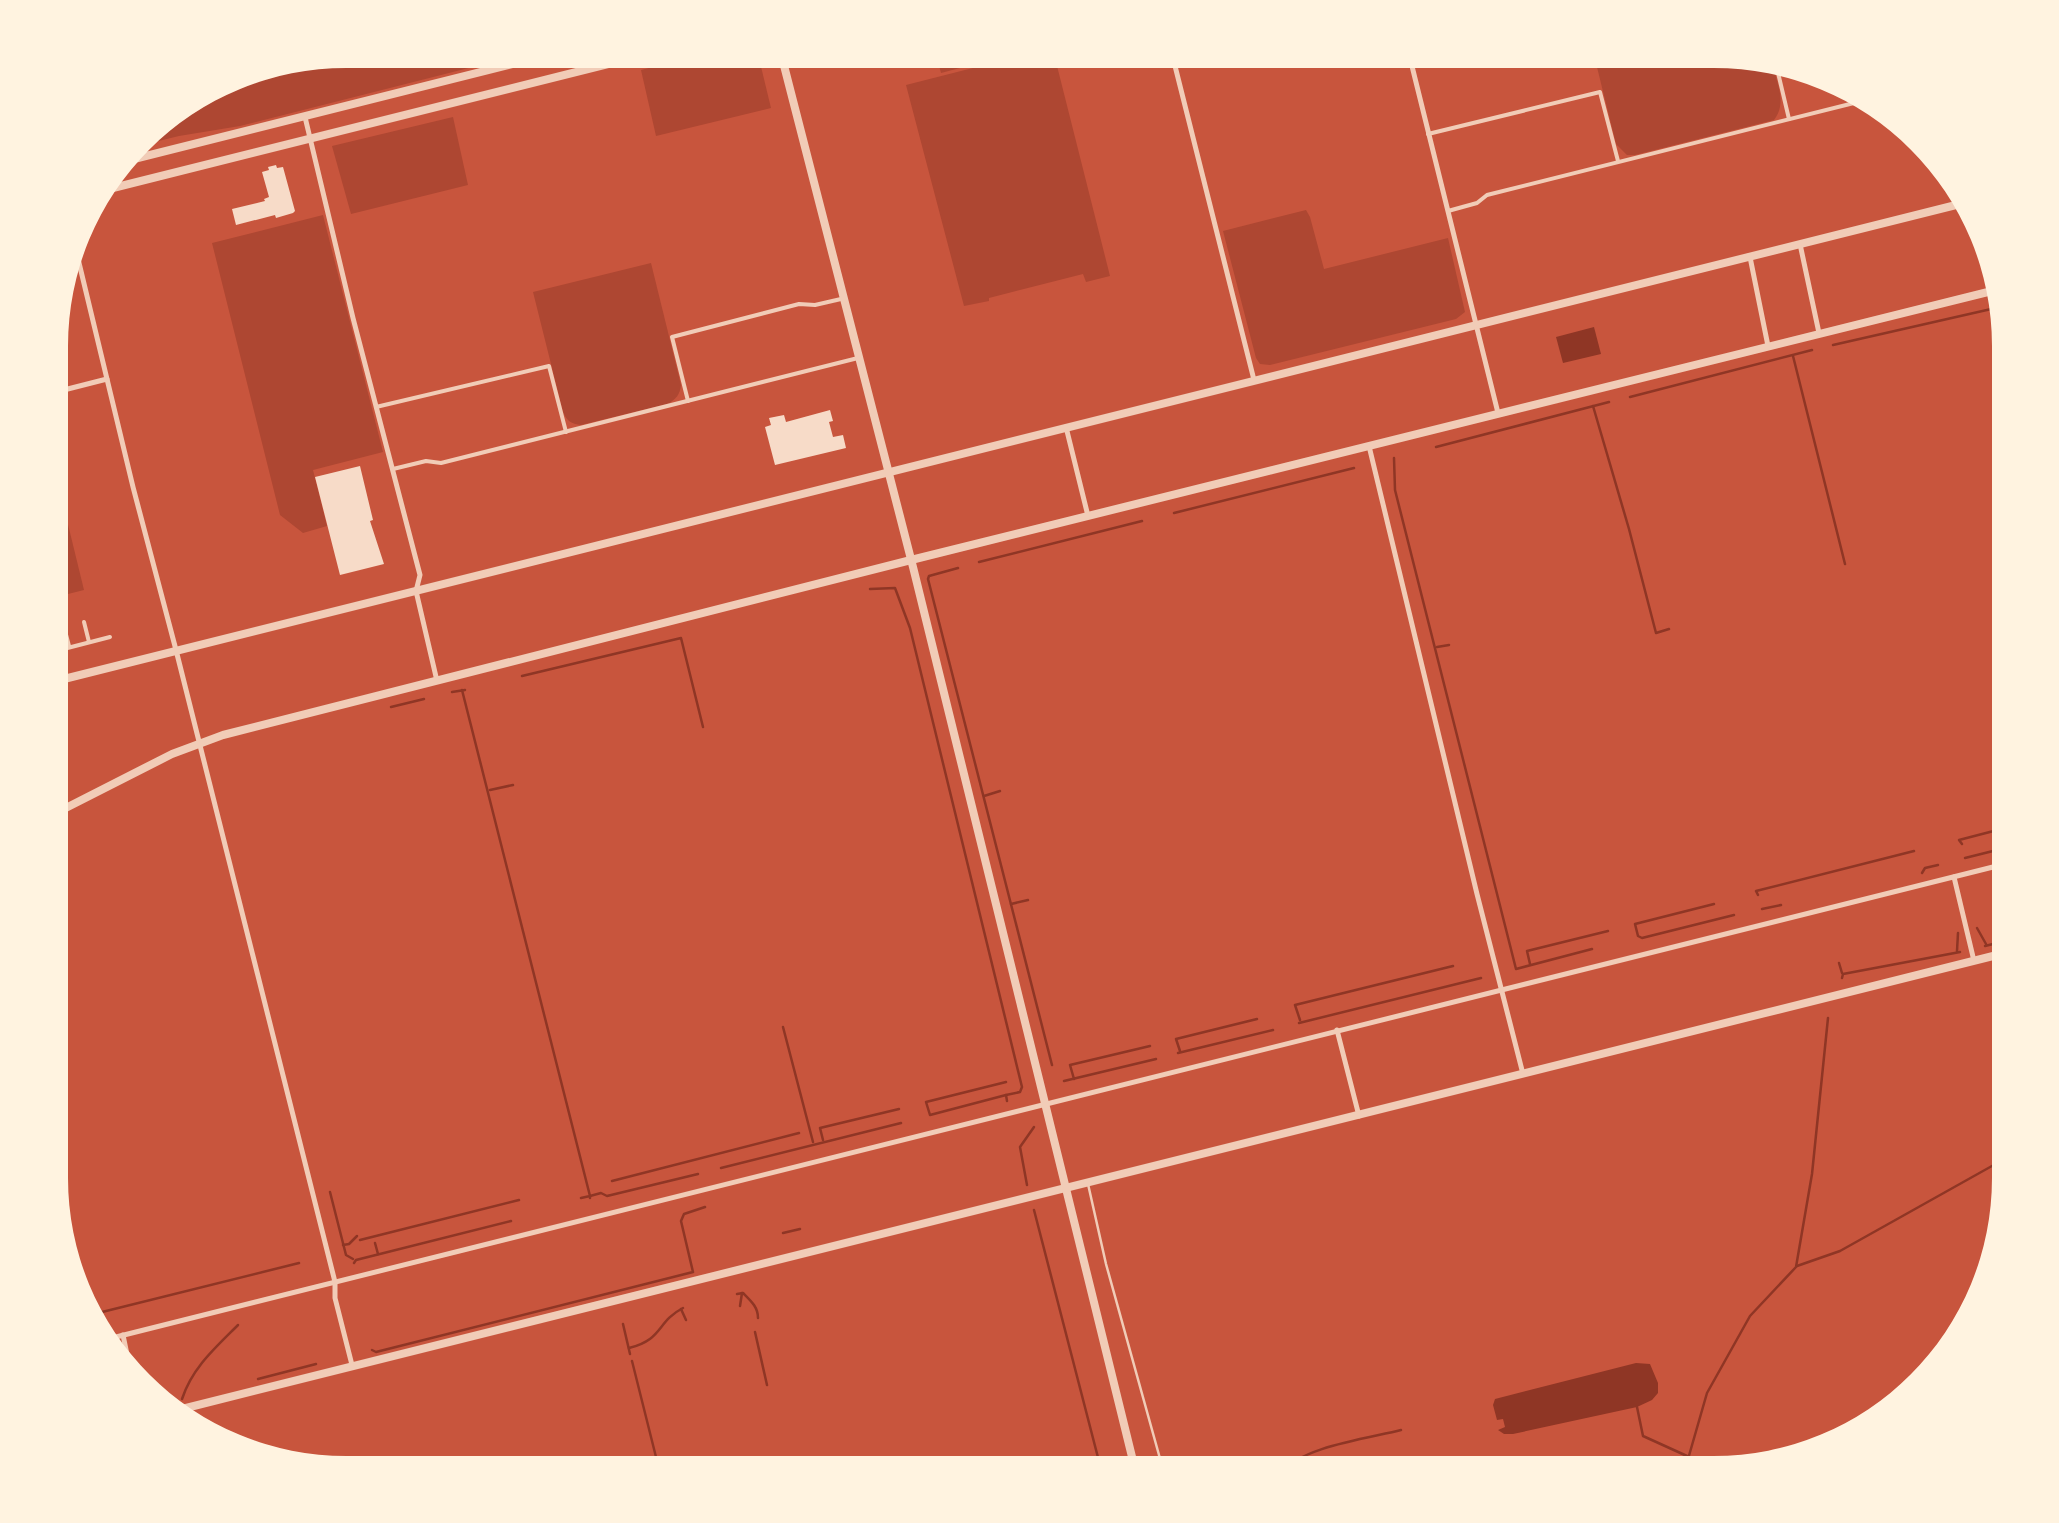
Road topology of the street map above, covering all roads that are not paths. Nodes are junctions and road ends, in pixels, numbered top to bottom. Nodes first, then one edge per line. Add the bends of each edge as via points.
1 (497, 68) edge
2 (593, 68) edge
3 (785, 68) edge
4 (1176, 68) edge
5 (1412, 68) edge
6 (1779, 75) edge
7 (1852, 104) edge
8 (305, 117) junction
9 (1789, 119) junction
10 (1428, 134) junction
11 (311, 140) junction
12 (141, 157) edge
13 (1618, 162) junction
14 (118, 187) edge
15 (1953, 206) edge
16 (1448, 211) junction
17 (1800, 244) junction
18 (1750, 257) junction
19 (80, 265) edge
20 (1986, 292) edge
21 (843, 298) junction
22 (1476, 324) junction
23 (1819, 333) junction
24 (1768, 346) junction
25 (858, 358) junction
26 (107, 379) junction
27 (1254, 380) junction
28 (68, 389) edge
29 (688, 401) junction
30 (376, 407) junction
31 (1498, 413) junction
32 (1066, 427) junction
33 (566, 432) junction
34 (1369, 446) junction
35 (393, 470) junction
36 (888, 472) junction
37 (1088, 516) junction
38 (911, 560) junction
39 (416, 591) junction
40 (84, 622) dead end
41 (110, 637) dead end
42 (90, 642) junction
43 (68, 643) edge
44 (69, 647) joint
45 (176, 650) junction
46 (68, 678) edge
47 (437, 681) junction
48 (200, 743) junction
49 (68, 807) edge
50 (1991, 868) edge
51 (1954, 877) junction
52 (1991, 956) edge
53 (1974, 961) junction
54 (1502, 989) junction
55 (1337, 1030) junction
56 (1523, 1075) junction
57 (1044, 1104) junction
58 (1358, 1116) junction
59 (1087, 1183) junction
60 (1065, 1189) junction
61 (335, 1282) junction
62 (123, 1335) junction
63 (117, 1336) edge
64 (125, 1347) edge
65 (352, 1368) junction
66 (190, 1407) edge
67 (1132, 1456) edge
68 (1159, 1456) edge

1 - 8 street
2 - 11 street
3 - 21 street
4 - 27 street
5 - 10 street
6 - 9 street
7 - 9 street
8 - 11 street
8 - 12 street
9 - 13 street
10 - 13 street via 1600,92
10 - 16 street
11 - 14 street
11 - 30 street
13 - 16 street
15 - 17 street
16 - 22 street
17 - 18 street
17 - 23 street
18 - 22 street
18 - 24 street
19 - 26 street
20 - 23 street
21 - 25 street
21 - 29 street via 672,337
22 - 27 street
22 - 31 street
23 - 24 street
24 - 31 street
25 - 29 street
25 - 36 street
26 - 28 street
26 - 45 street
27 - 32 street
29 - 33 street
30 - 33 street via 549,366
30 - 35 street
31 - 34 street
32 - 36 street
32 - 37 street
33 - 35 street
34 - 37 street
34 - 54 street
35 - 39 street via 420,575
36 - 38 street
36 - 39 street
37 - 38 street
38 - 47 street
38 - 57 street
39 - 45 street
39 - 47 street
40 - 42 street
41 - 42 street
42 - 44 street
43 - 44 street
45 - 46 street
45 - 48 street
47 - 48 street
48 - 49 street
48 - 61 street
50 - 51 street
51 - 53 street
51 - 54 street
52 - 53 street
53 - 56 street
54 - 55 street
54 - 56 street
55 - 57 street
55 - 58 street
56 - 58 street
57 - 60 street
57 - 61 street
58 - 59 street
59 - 60 street
59 - 68 lane
60 - 65 street
60 - 67 street
61 - 62 street
61 - 65 street
62 - 63 street
62 - 64 street
65 - 66 street

